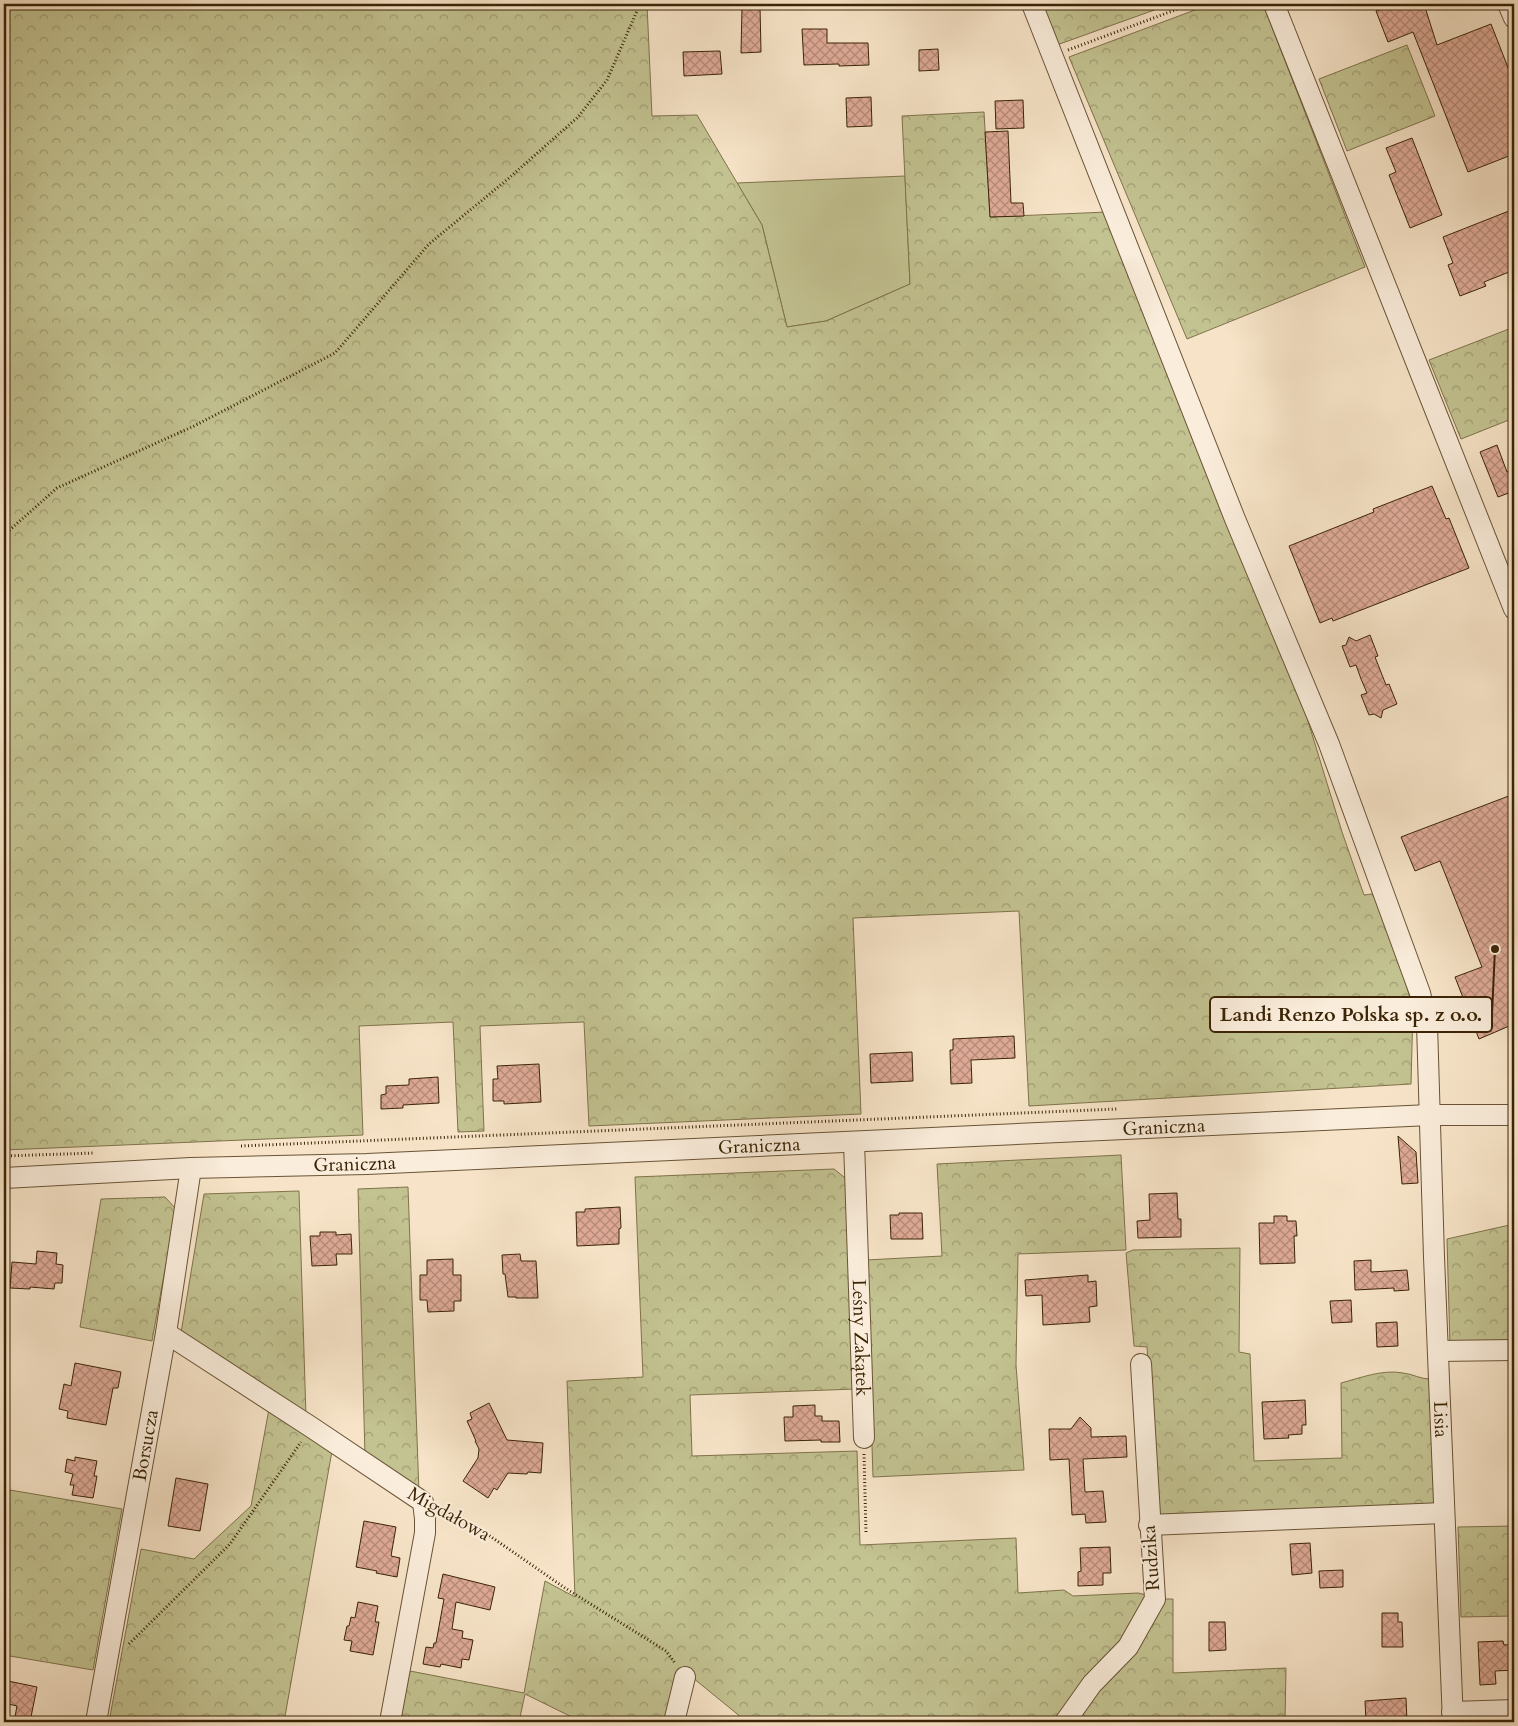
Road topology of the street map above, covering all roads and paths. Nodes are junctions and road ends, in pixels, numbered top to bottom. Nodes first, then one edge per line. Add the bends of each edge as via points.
1 (640, 4) edge
2 (1032, 4) edge
3 (1191, 4) edge
4 (1274, 4) edge
5 (1508, 4) edge
6 (1514, 18) edge
7 (1054, 55) junction
8 (4, 535) edge
9 (1514, 609) edge
10 (1124, 1109) dead end
11 (1514, 1115) edge
12 (1430, 1116) junction
13 (854, 1142) junction
14 (236, 1147) dead end
15 (99, 1152) dead end
16 (4, 1156) edge
17 (191, 1168) junction
18 (4, 1178) edge
19 (166, 1333) junction
20 (1514, 1350) edge
21 (1438, 1351) junction
22 (1141, 1364) dead end
23 (311, 1427) junction
24 (864, 1438) joint
25 (422, 1502) junction
26 (1444, 1513) junction
27 (1149, 1524) junction
28 (866, 1533) dead end
29 (127, 1646) dead end
30 (685, 1677) joint
31 (1514, 1710) edge
32 (1452, 1717) edge
33 (96, 1722) edge
34 (390, 1722) edge
35 (674, 1722) edge
36 (1065, 1722) edge

1 - 8 path via 607,80 578,116 428,244 335,353 194,426 57,488
2 - 7 street, Lisia
3 - 7 path
4 - 9 street
5 - 6 street
7 - 12 street, Lisia via 1235,519 1329,744 1420,993 1427,1024
10 - 14 path
11 - 12 street, Graniczna
12 - 13 street, Graniczna
12 - 21 street, Lisia
13 - 17 street, Graniczna via 377,1164
13 - 24 street, Leśny Zakątek
15 - 16 path
17 - 18 street, Graniczna
17 - 19 street, Borsucza
19 - 23 street, Migdałowa
19 - 33 street, Borsucza
20 - 21 street
21 - 26 street, Lisia
22 - 27 street, Rudzika
23 - 25 street, Migdałowa
23 - 29 path via 230,1544
24 - 28 path
25 - 30 path, Migdałowa via 487,1534 565,1588 666,1651
25 - 34 street via 425,1533
26 - 27 street
26 - 32 street, Lisia
27 - 36 street, Rudzika via 1155,1599 1128,1647 1092,1684
30 - 35 street
31 - 32 street

